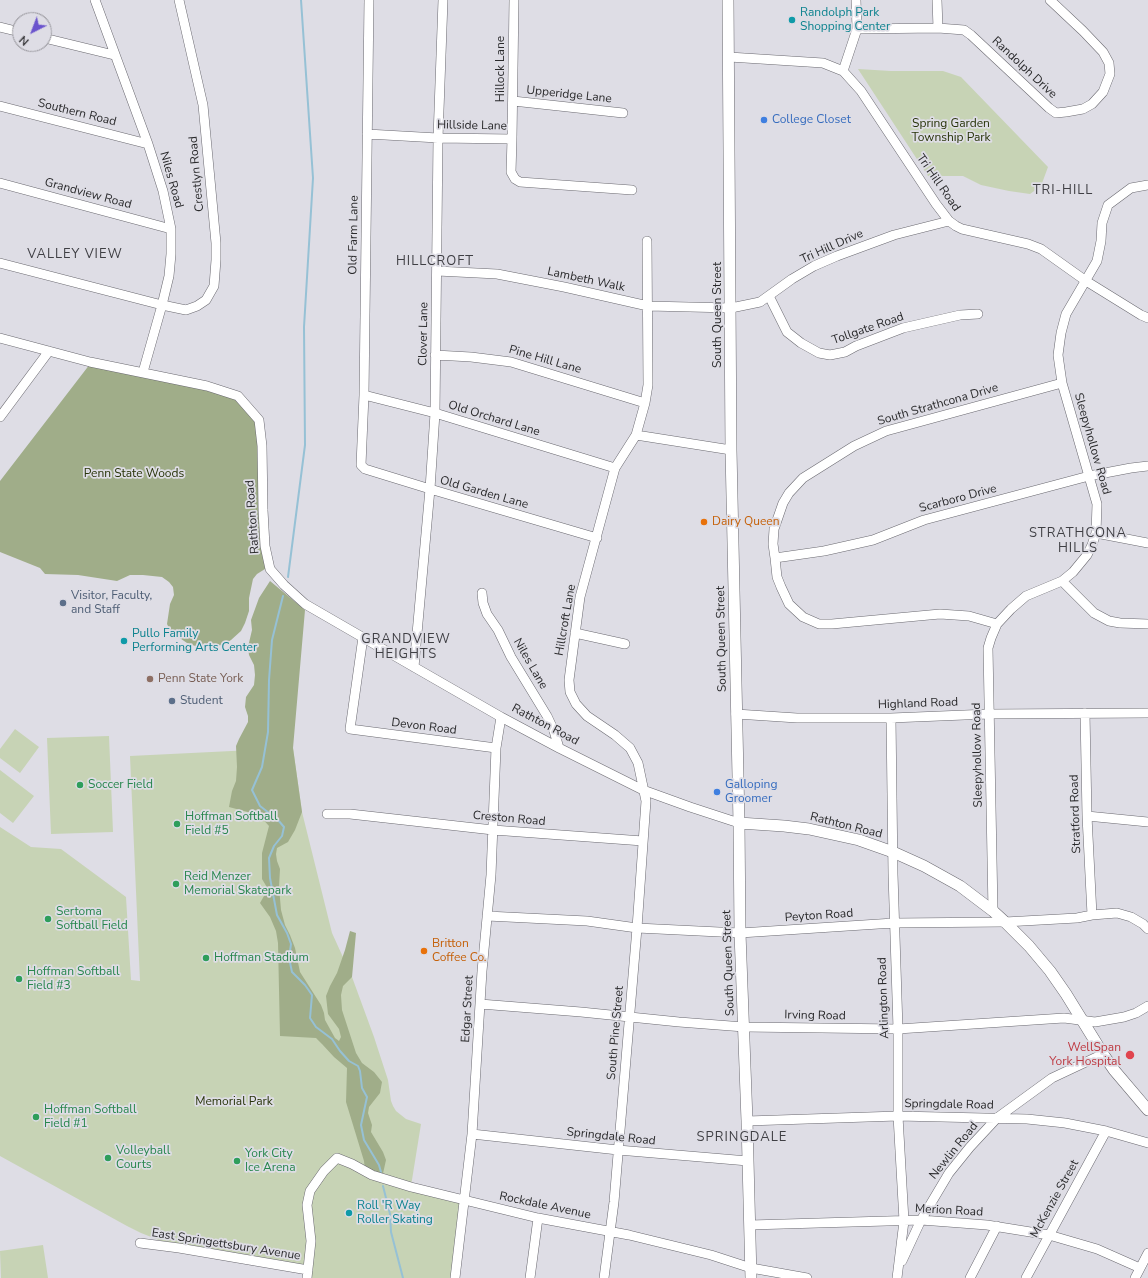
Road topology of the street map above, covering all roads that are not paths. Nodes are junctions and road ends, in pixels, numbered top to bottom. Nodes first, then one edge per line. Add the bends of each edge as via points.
1 (95, 0) edge
2 (179, 0) edge
3 (369, 0) edge
4 (443, 0) edge
5 (514, 0) edge
6 (728, 0) edge
7 (856, 0) edge
8 (938, 0) edge
9 (1050, 0) edge
10 (0, 27) edge
11 (938, 28) junction
12 (856, 29) junction
13 (12, 30) edge
14 (52, 40) edge
15 (114, 55) junction
16 (729, 57) junction
17 (843, 71) junction
18 (513, 101) junction
19 (0, 106) edge
20 (623, 113) dead end
21 (367, 134) junction
22 (438, 138) junction
23 (512, 139) junction
24 (148, 144) junction
25 (0, 183) edge
26 (1148, 185) edge
27 (632, 190) dead end
28 (949, 221) junction
29 (170, 229) junction
30 (646, 241) dead end
31 (0, 263) edge
32 (438, 271) junction
33 (1086, 281) junction
34 (769, 296) junction
35 (162, 305) junction
36 (648, 306) junction
37 (731, 308) junction
38 (978, 314) dead end
39 (1148, 318) edge
40 (0, 338) edge
41 (49, 351) junction
42 (435, 355) junction
43 (143, 372) junction
44 (1062, 383) junction
45 (364, 395) junction
46 (645, 403) junction
47 (435, 414) junction
48 (0, 417) edge
49 (636, 435) junction
50 (731, 450) junction
51 (1148, 466) edge
52 (365, 468) joint
53 (615, 468) junction
54 (1089, 476) junction
55 (430, 490) junction
56 (1096, 533) junction
57 (597, 538) junction
58 (1148, 543) edge
59 (775, 558) junction
60 (1062, 581) junction
61 (482, 593) dead end
62 (997, 624) junction
63 (1148, 624) edge
64 (575, 632) junction
65 (364, 637) junction
66 (625, 644) dead end
67 (414, 667) junction
68 (1085, 713) junction
69 (1148, 713) edge
70 (736, 714) junction
71 (989, 714) junction
72 (501, 717) junction
73 (891, 718) junction
74 (496, 748) junction
75 (560, 748) junction
76 (643, 790) junction
77 (327, 814) dead end
78 (1087, 816) junction
79 (1148, 822) edge
80 (739, 823) junction
81 (493, 830) junction
82 (643, 841) junction
83 (893, 852) junction
84 (993, 911) junction
85 (1092, 915) junction
86 (487, 916) junction
87 (1005, 922) junction
88 (894, 923) junction
89 (637, 928) junction
90 (1148, 929) edge
91 (740, 933) junction
92 (480, 1004) junction
93 (1148, 1006) edge
94 (629, 1017) junction
95 (1083, 1020) junction
96 (744, 1027) junction
97 (898, 1029) junction
98 (1103, 1054) junction
99 (1148, 1110) edge
100 (898, 1116) junction
101 (997, 1118) junction
102 (747, 1121) junction
103 (1106, 1131) junction
104 (472, 1134) junction
105 (1148, 1143) edge
106 (618, 1150) junction
107 (748, 1161) junction
108 (465, 1199) junction
109 (538, 1218) junction
110 (904, 1220) junction
111 (921, 1220) junction
112 (750, 1224) junction
113 (997, 1226) junction
114 (610, 1232) junction
115 (1049, 1235) junction
116 (140, 1243) dead end
117 (1148, 1253) edge
118 (1140, 1268) junction
119 (751, 1273) edge
120 (307, 1274) edge
121 (898, 1274) edge
122 (455, 1278) edge
123 (530, 1278) edge
124 (604, 1278) edge
125 (807, 1278) edge
126 (970, 1278) edge
127 (1026, 1278) edge
128 (1135, 1278) edge

1 - 15 street, Niles Road
2 - 35 street, Crestlyn Road via 203,105 216,260 214,286 206,300 186,310
3 - 21 street, Old Farm Lane
4 - 22 street, Clover Lane
5 - 18 street, Hillock Lane
6 - 16 main road, South Queen Street
7 - 12 street
8 - 11 street
9 - 11 street, Randolph Drive via 1103,52 1109,62 1110,74 1103,92 1092,104 1083,109 1056,112 964,30
10 - 13 street
11 - 12 street, Randolph Drive
12 - 17 street
14 - 15 street
15 - 24 street, Niles Road
16 - 17 street, Tri Hill Road via 823,63
16 - 37 main road, South Queen Street
17 - 28 street, Tri Hill Road via 861,92
18 - 20 street, Upperidge Lane
18 - 23 street, Hillock Lane
19 - 24 street, Southern Road
21 - 22 street, Hillside Lane
21 - 45 street, Old Farm Lane
22 - 23 street, Hillside Lane
22 - 32 street, Clover Lane
23 - 27 street, Hillside Lane via 511,172 520,182
24 - 29 street, Niles Road via 163,191
25 - 29 street, Grandview Road
26 - 33 street, Sleepyhollow Road via 1131,188 1108,205 1102,223 1097,261
28 - 33 street, Tri Hill Road via 962,229 1041,248
28 - 34 street, Tri Hill Drive via 894,236 837,256 814,266
29 - 35 street, Niles Road via 169,276
30 - 36 street, Hillcroft Lane
31 - 35 street, Crestlyn Road
32 - 36 street, Lambeth Walk via 497,274
32 - 42 street, Clover Lane
33 - 39 street, Tri Hill Road
33 - 44 street, Sleepyhollow Road via 1066,314 1058,355
34 - 37 street, Tri Hill Drive via 760,302
34 - 38 street, Tollgate Road via 787,332 819,353 830,355 845,352 903,328 960,315
35 - 43 street, Niles Road
36 - 37 street, Lambeth Walk
36 - 46 street, Hillcroft Lane via 648,385
37 - 50 main road, South Queen Street
40 - 41 street, Rathton Road
41 - 43 street, Rathton Road
41 - 48 street
42 - 46 street, Pine Hill Lane via 511,362
42 - 47 street, Clover Lane
43 - 65 street, Rathton Road via 208,386 238,396 259,420 265,546 270,569 305,604
44 - 54 street, Sleepyhollow Road
44 - 59 street, South Strathcona Drive via 886,431 854,446 803,478 789,493 774,529
45 - 47 street, Old Orchard Lane
45 - 52 street, Old Farm Lane via 361,465
46 - 49 street, Hillcroft Lane
47 - 53 street, Old Orchard Lane
47 - 55 street, Clover Lane
49 - 50 street
49 - 53 street, Hillcroft Lane
50 - 70 main road, South Queen Street
51 - 54 street, Scarboro Drive
52 - 55 street, Old Garden Lane
53 - 57 street, Hillcroft Lane
54 - 56 street, Sleepyhollow Road via 1097,504
54 - 59 street, Scarboro Drive via 924,520 873,540
55 - 57 street, Old Garden Lane
55 - 67 street, Clover Lane
56 - 58 street
56 - 60 street, Sleepyhollow Road via 1087,555
57 - 64 street, Hillcroft Lane via 580,597
59 - 62 street, South Strathcona Drive via 777,577 789,604 803,617 819,624 940,614 969,616
60 - 62 street, Sleepyhollow Road via 1026,596
60 - 63 street via 1094,613 1109,621
61 - 75 street, Niles Lane via 487,614 547,716
62 - 71 street, Sleepyhollow Road via 988,648
64 - 66 street
64 - 76 street, Hillcroft Lane via 570,692 576,704 587,716 630,748 638,763
65 - 67 street, Rathton Road
65 - 74 street, Devon Road via 350,729
67 - 72 street, Rathton Road
68 - 69 street, Highland Road
68 - 71 street, Highland Road
68 - 78 street, Stratford Road
70 - 73 street, Highland Road via 797,718
70 - 80 main road, South Queen Street
71 - 73 street, Highland Road
71 - 84 street, Sleepyhollow Road
72 - 74 street, Edgar Street
72 - 75 street, Rathton Road
73 - 83 street, Arlington Road
74 - 81 street, Edgar Street
75 - 76 street, Rathton Road
76 - 80 street, Rathton Road
76 - 82 street, South Pine Street via 646,801
77 - 81 street, Creston Road via 350,814
78 - 79 street
78 - 85 street, Stratford Road
80 - 83 main road, Rathton Road via 809,829 859,840
80 - 91 main road, South Queen Street
81 - 82 street, Creston Road
81 - 86 street, Edgar Street
82 - 89 street, South Pine Street
83 - 84 main road, Rathton Road via 960,886
83 - 88 street, Arlington Road
84 - 87 main road, Rathton Road
85 - 87 street, Peyton Road
85 - 90 street, Peyton Road via 1117,913 1131,917
86 - 89 street, Peyton Road via 587,921
86 - 92 street, Edgar Street
87 - 88 street, Peyton Road
87 - 95 main road, Rathton Road via 1050,971
88 - 91 street, Peyton Road
88 - 97 street, Arlington Road
89 - 91 street, Peyton Road
89 - 94 street, South Pine Street
91 - 96 main road, South Queen Street
92 - 94 street, Irving Road
92 - 104 street, Edgar Street
93 - 95 street, Irving Road via 1124,1017 1095,1022
94 - 96 street, Irving Road
94 - 106 street, South Pine Street
95 - 97 street, Irving Road via 1064,1018
95 - 98 main road, Rathton Road
96 - 97 street, Irving Road
96 - 102 main road, South Queen Street
97 - 100 street, Arlington Road
98 - 99 main road, Rathton Road
98 - 101 street, Newlin Road via 1052,1078
100 - 101 street, Springdale Road
100 - 102 street, Springdale Road
100 - 110 street, Arlington Road
101 - 103 street, Springdale Road via 1050,1121
101 - 111 street, Newlin Road via 949,1173
102 - 107 main road, South Queen Street
103 - 105 street, Springdale Road
103 - 115 street, McKenzie Street
104 - 106 street, Springdale Road
104 - 108 street, Edgar Street
106 - 107 street, Springdale Road
106 - 114 street, South Pine Street
107 - 112 main road, South Queen Street
108 - 109 street, Rockdale Avenue
108 - 120 street, Rockdale Avenue via 372,1175 337,1158 324,1171 310,1192 308,1205 311,1241
108 - 122 street, Edgar Street
109 - 114 street, Rockdale Avenue
109 - 123 street
110 - 111 street, Merion Road
110 - 112 street, Merion Road
110 - 121 street, Arlington Road
111 - 113 street, Merion Road
111 - 121 street, Newlin Road
112 - 119 main road, South Queen Street
113 - 115 street, Merion Road
113 - 126 street
114 - 119 street, Rockdale Avenue via 711,1255
114 - 124 street, South Pine Street
115 - 118 street, Merion Road via 1096,1249
115 - 127 street, McKenzie Street
116 - 120 street, East Springettsbury Avenue via 179,1248
117 - 118 street
118 - 128 street
119 - 125 street, Rockdale Avenue

